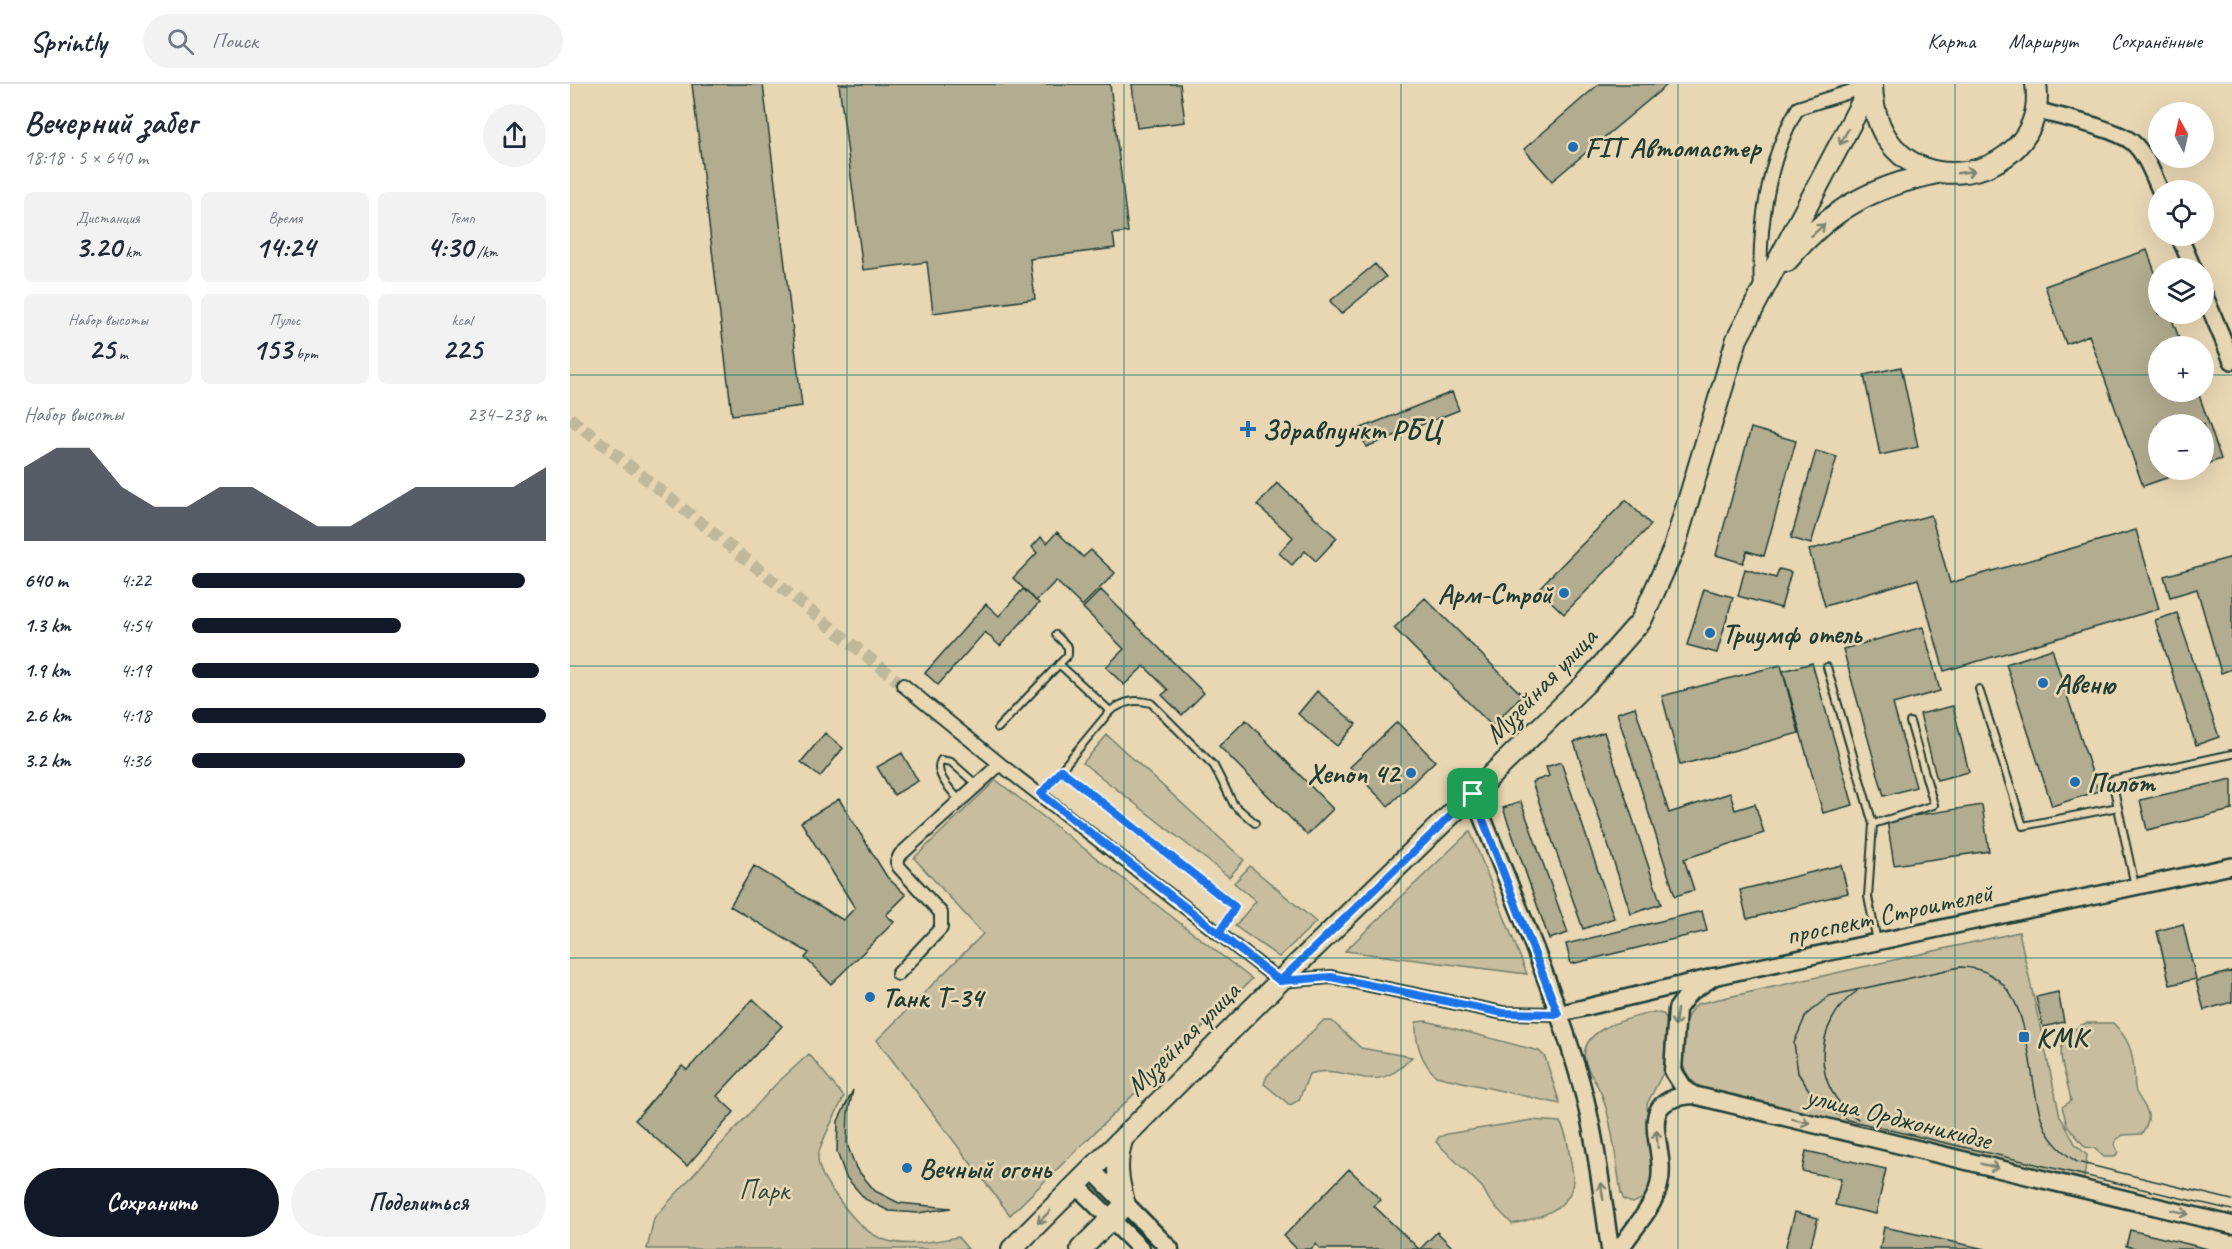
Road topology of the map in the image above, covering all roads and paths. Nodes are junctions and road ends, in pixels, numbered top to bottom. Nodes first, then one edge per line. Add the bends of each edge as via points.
1 (1871, 84) edge
2 (2039, 92) edge
3 (1937, 173) junction
4 (2155, 180) edge
5 (1763, 293) junction
6 (2214, 318) edge
7 (2232, 361) edge
8 (1056, 635) dead end
9 (1059, 664) junction
10 (1827, 667) dead end
11 (903, 685) tunnel mouth
12 (1979, 689) dead end
13 (1110, 711) junction
14 (1910, 722) dead end
15 (998, 729) dead end
16 (2232, 754) edge
17 (1000, 764) junction
18 (1061, 770) junction
19 (977, 784) junction
20 (1041, 794) junction
21 (1473, 794) junction
22 (959, 800) junction
23 (2118, 807) junction
24 (1255, 823) dead end
25 (1873, 824) junction
26 (2232, 866) edge
27 (2135, 886) junction
28 (1219, 934) junction
29 (1877, 942) junction
30 (898, 974) dead end
31 (1713, 977) junction
32 (1280, 981) junction
33 (1558, 1014) junction
34 (1693, 1095) junction
35 (1122, 1137) junction
36 (1091, 1169) junction
37 (1076, 1185) junction
38 (1125, 1205) junction
39 (1110, 1220) junction
40 (2232, 1225) edge
41 (1012, 1249) edge
42 (1081, 1249) edge
43 (1141, 1249) edge
44 (1170, 1249) edge
45 (1610, 1249) edge
46 (1620, 1249) edge

1 - 3 main road via 1874,114 1888,141 1910,161
1 -> 5 main road
1 - 5 street via 1798,108 1783,141 1765,206 1759,250
3 -> 2 main road via 1963,174 1988,167 2009,153 2020,140
2 - 4 street via 2132,142
5 -> 3 main road via 1796,251 1859,198 1891,184
5 - 21 main road, Музейная улица via 1737,339 1674,548 1641,621 1588,681
6 - 7 street
8 - 9 lane via 1070,651
9 - 13 lane
9 - 15 lane
10 - 25 lane
11 - 17 street
12 - 23 lane via 2023,826
13 - 18 lane
13 - 24 lane via 1129,701 1151,703 1214,766 1234,805
14 - 25 lane via 1934,805
16 - 23 lane via 2112,780
17 - 19 street
17 - 20 street
18 - 20 lane
18 - 28 lane via 1235,907
19 - 22 street
19 - 22 lane via 951,762 941,760 940,775
20 - 28 street
21 - 32 main road, Музейная улица
21 - 33 main road
22 - 30 street via 897,862 941,913 943,921 941,928
23 - 27 lane
25 - 29 lane via 1868,897
26 - 27 street, проспект Строителей
27 - 29 street, проспект Строителей
28 - 32 street
29 - 31 street, проспект Строителей
31 - 33 street, проспект Строителей
31 -> 34 main road via 1689,993 1677,1009 1673,1071
32 - 33 street via 1331,977 1503,1013
32 - 35 main road, Музейная улица
45 -> 33 main road via 1582,1086
34 -> 40 main road, улица Орджоникидзе
46 -> 34 main road via 1660,1184 1657,1109 1676,1096
35 - 36 main road, Музейная улица
35 - 38 main road via 1116,1161
36 - 37 main road, Музейная улица
36 - 38 main road
37 - 39 main road
37 -> 41 main road, Музейная улица
38 - 39 main road
38 - 44 main road
39 - 42 main road
39 - 43 main road

